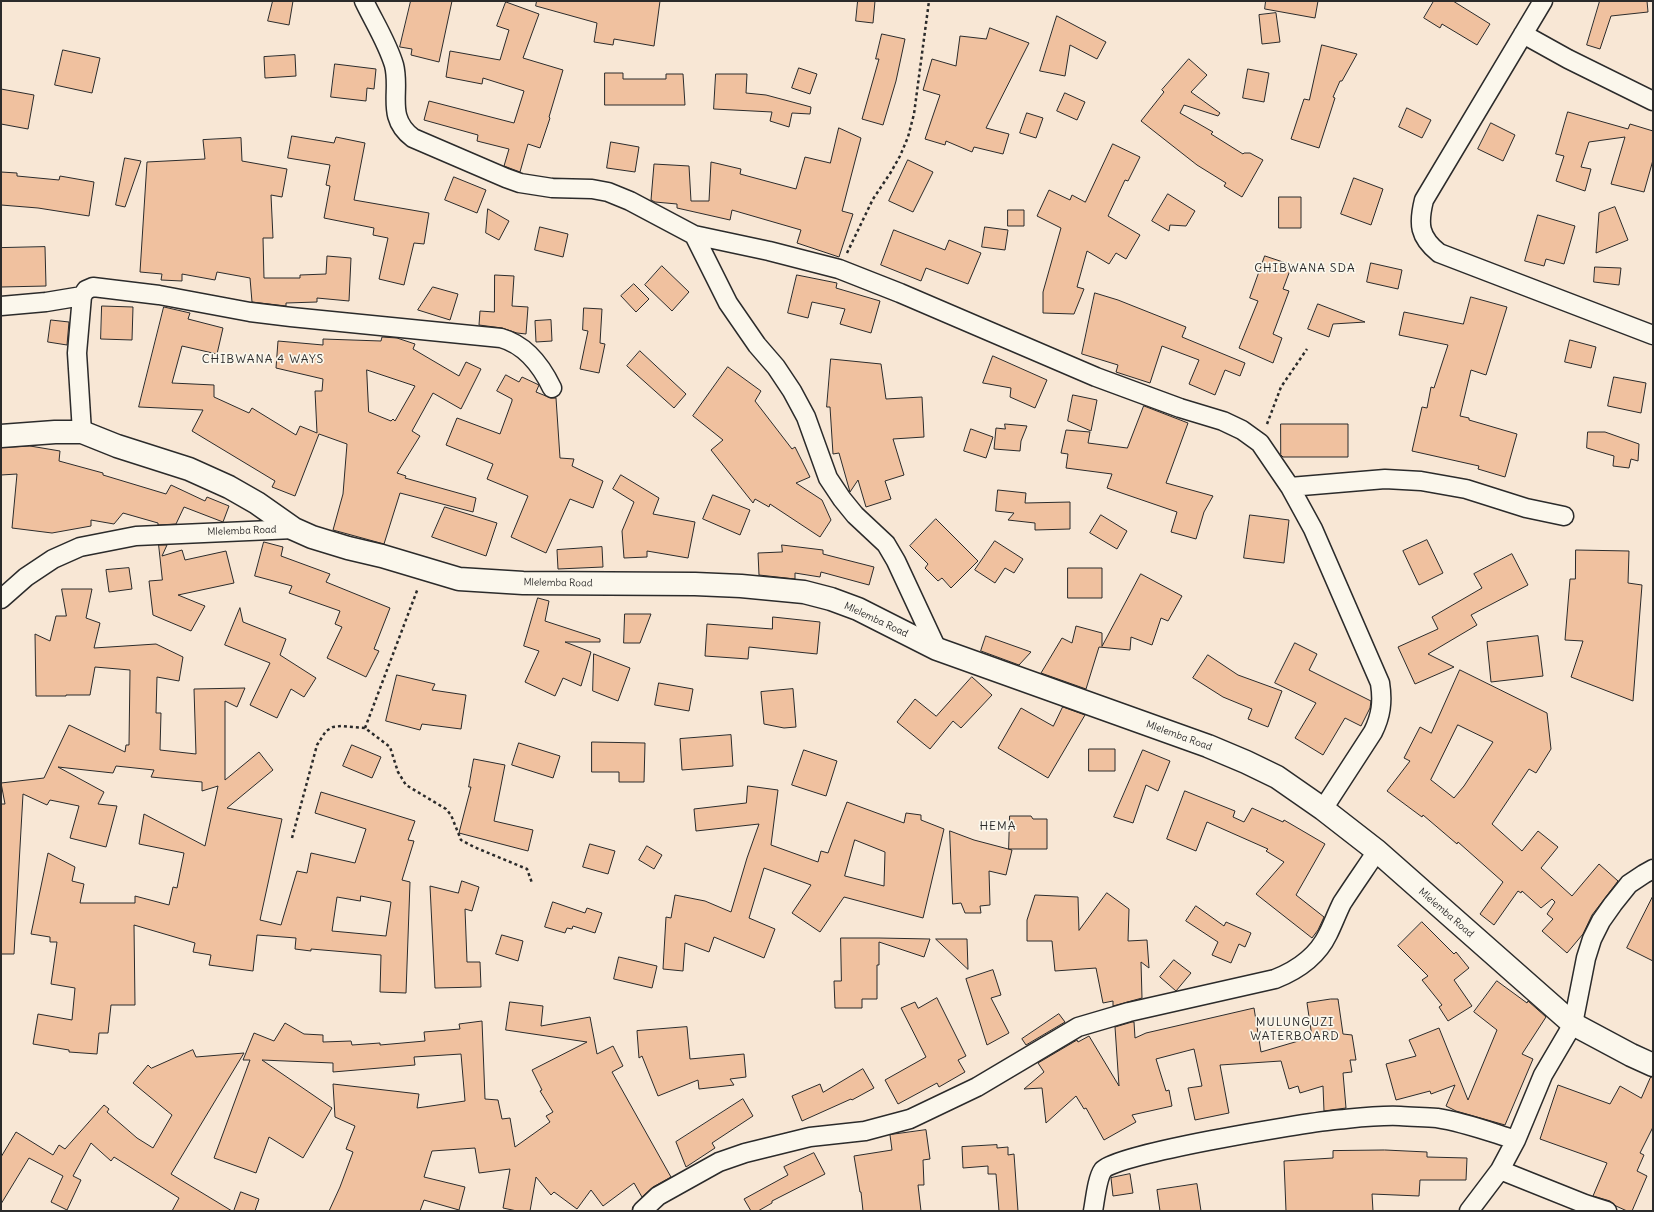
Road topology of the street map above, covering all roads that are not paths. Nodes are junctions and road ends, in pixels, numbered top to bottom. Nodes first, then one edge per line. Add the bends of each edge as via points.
1 (364, 1) edge
2 (1543, 1) edge
3 (1523, 34) junction
4 (1653, 101) edge
5 (694, 235) junction
6 (82, 296) junction
7 (1, 306) edge
8 (1653, 334) edge
9 (552, 388) dead end
10 (82, 432) junction
11 (1, 436) edge
12 (1290, 487) junction
13 (1564, 516) dead end
14 (294, 529) junction
15 (1, 599) edge
16 (937, 649) junction
17 (1323, 809) junction
18 (1376, 851) junction
19 (1653, 869) edge
20 (1573, 1024) junction
21 (1653, 1065) edge
22 (1516, 1140) junction
23 (1500, 1170) junction
24 (642, 1211) edge
25 (1093, 1211) edge
26 (1468, 1211) edge
27 (1607, 1211) edge

1 - 5 street via 388,48 394,66 395,110 401,126 413,138 520,183 552,188 592,188 608,192
2 - 3 street
3 - 4 street
3 - 8 street via 1424,200 1420,216 1425,238 1439,253
5 - 12 street via 839,269 1096,377 1223,421 1260,443
5 - 16 street via 728,304 792,391 806,417 828,478 855,515 886,544 896,561
6 - 7 street
6 - 9 street via 86,290 93,287 158,295 250,312 501,338 521,346 541,369
6 - 10 street via 77,353
10 - 11 street
10 - 14 street via 189,469 229,487
12 - 13 street via 1385,479 1421,481 1466,489 1526,508
12 - 17 street via 1313,529 1339,587 1380,683 1382,697 1379,721
14 - 15 street, Mlelemba Road via 136,536 87,545 53,559 26,577
14 - 16 street, Mlelemba Road via 319,539 448,577 472,580 523,583 695,584 804,592 858,610
16 - 17 street, Mlelemba Road via 1208,746 1277,777
17 - 18 street, Mlelemba Road
18 - 20 street, Mlelemba Road
18 - 24 street via 1342,904 1320,949 1307,963 1288,974 1129,1012 1078,1027 978,1087 910,1120 865,1132 810,1137 745,1153 719,1162 658,1196
19 - 20 street via 1629,884 1601,921 1586,958
20 - 21 street, Mlelemba Road
20 - 22 street via 1543,1075
22 - 23 street
22 - 25 street via 1436,1118 1406,1116 1333,1120 1282,1128 1158,1152 1111,1164 1103,1169
23 - 26 street
23 - 27 street

